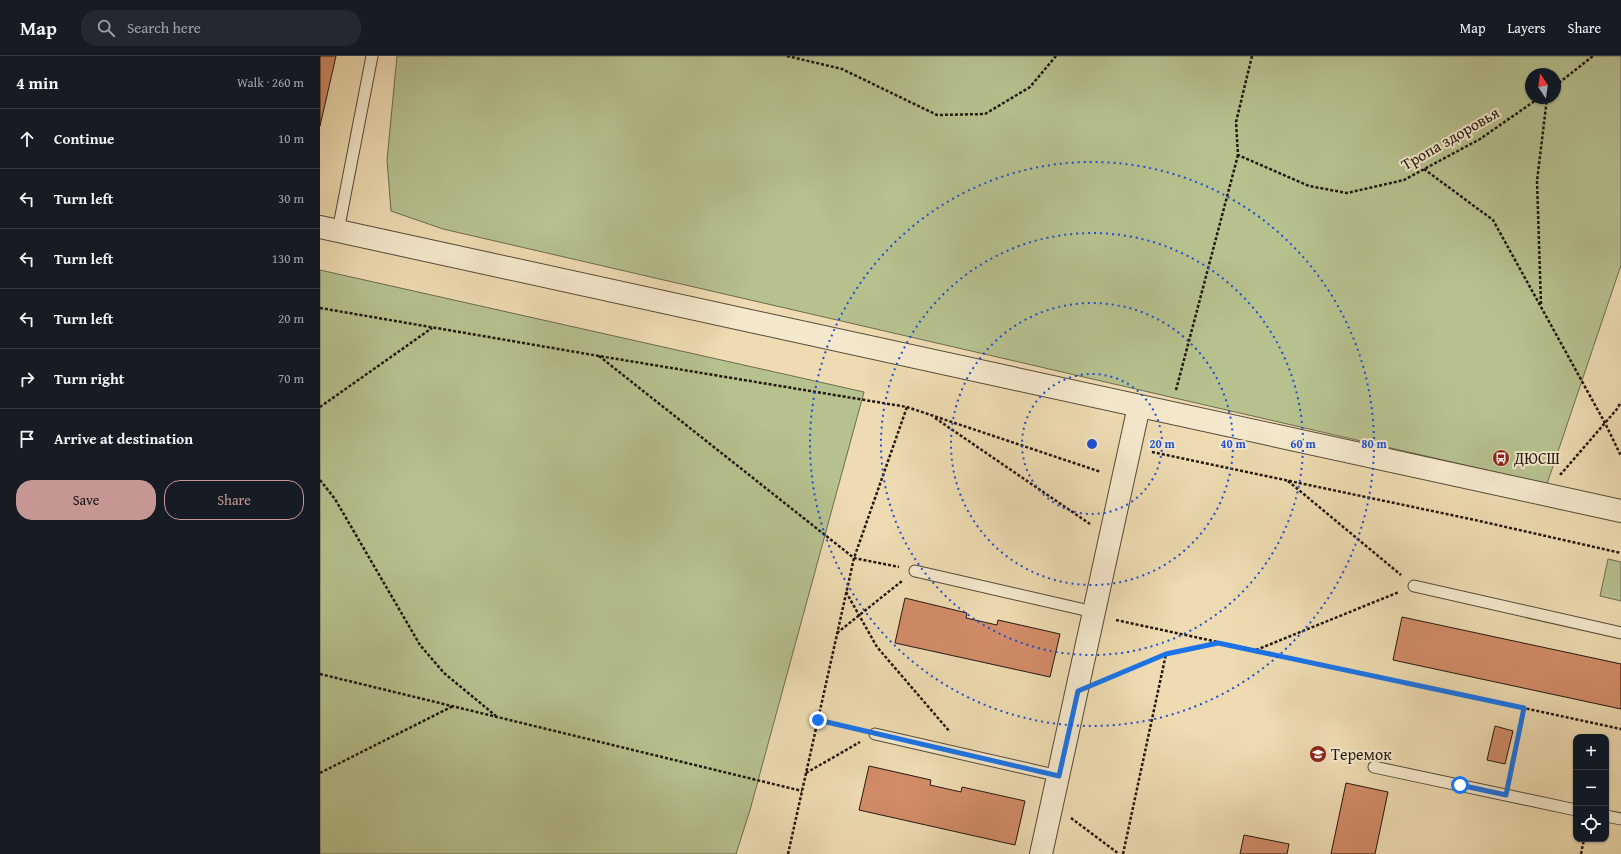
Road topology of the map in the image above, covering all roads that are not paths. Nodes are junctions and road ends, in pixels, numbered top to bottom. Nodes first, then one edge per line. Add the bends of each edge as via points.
1 (372, 56) edge
2 (329, 230) edge
3 (1139, 406) junction
4 (1621, 511) edge
5 (915, 571) road end
6 (1414, 586) road end
7 (1094, 612) junction
8 (1621, 633) edge
9 (875, 734) road end
10 (1374, 767) dead end
11 (1059, 776) junction
12 (1573, 809) edge
13 (1609, 817) edge
14 (1621, 819) edge
15 (1041, 854) edge

1 - 2 lane
2 - 3 street
3 - 4 street
3 - 7 street
5 - 7 lane
6 - 8 lane
7 - 11 street
9 - 11 lane
10 - 12 lane
11 - 15 street
13 - 14 lane

